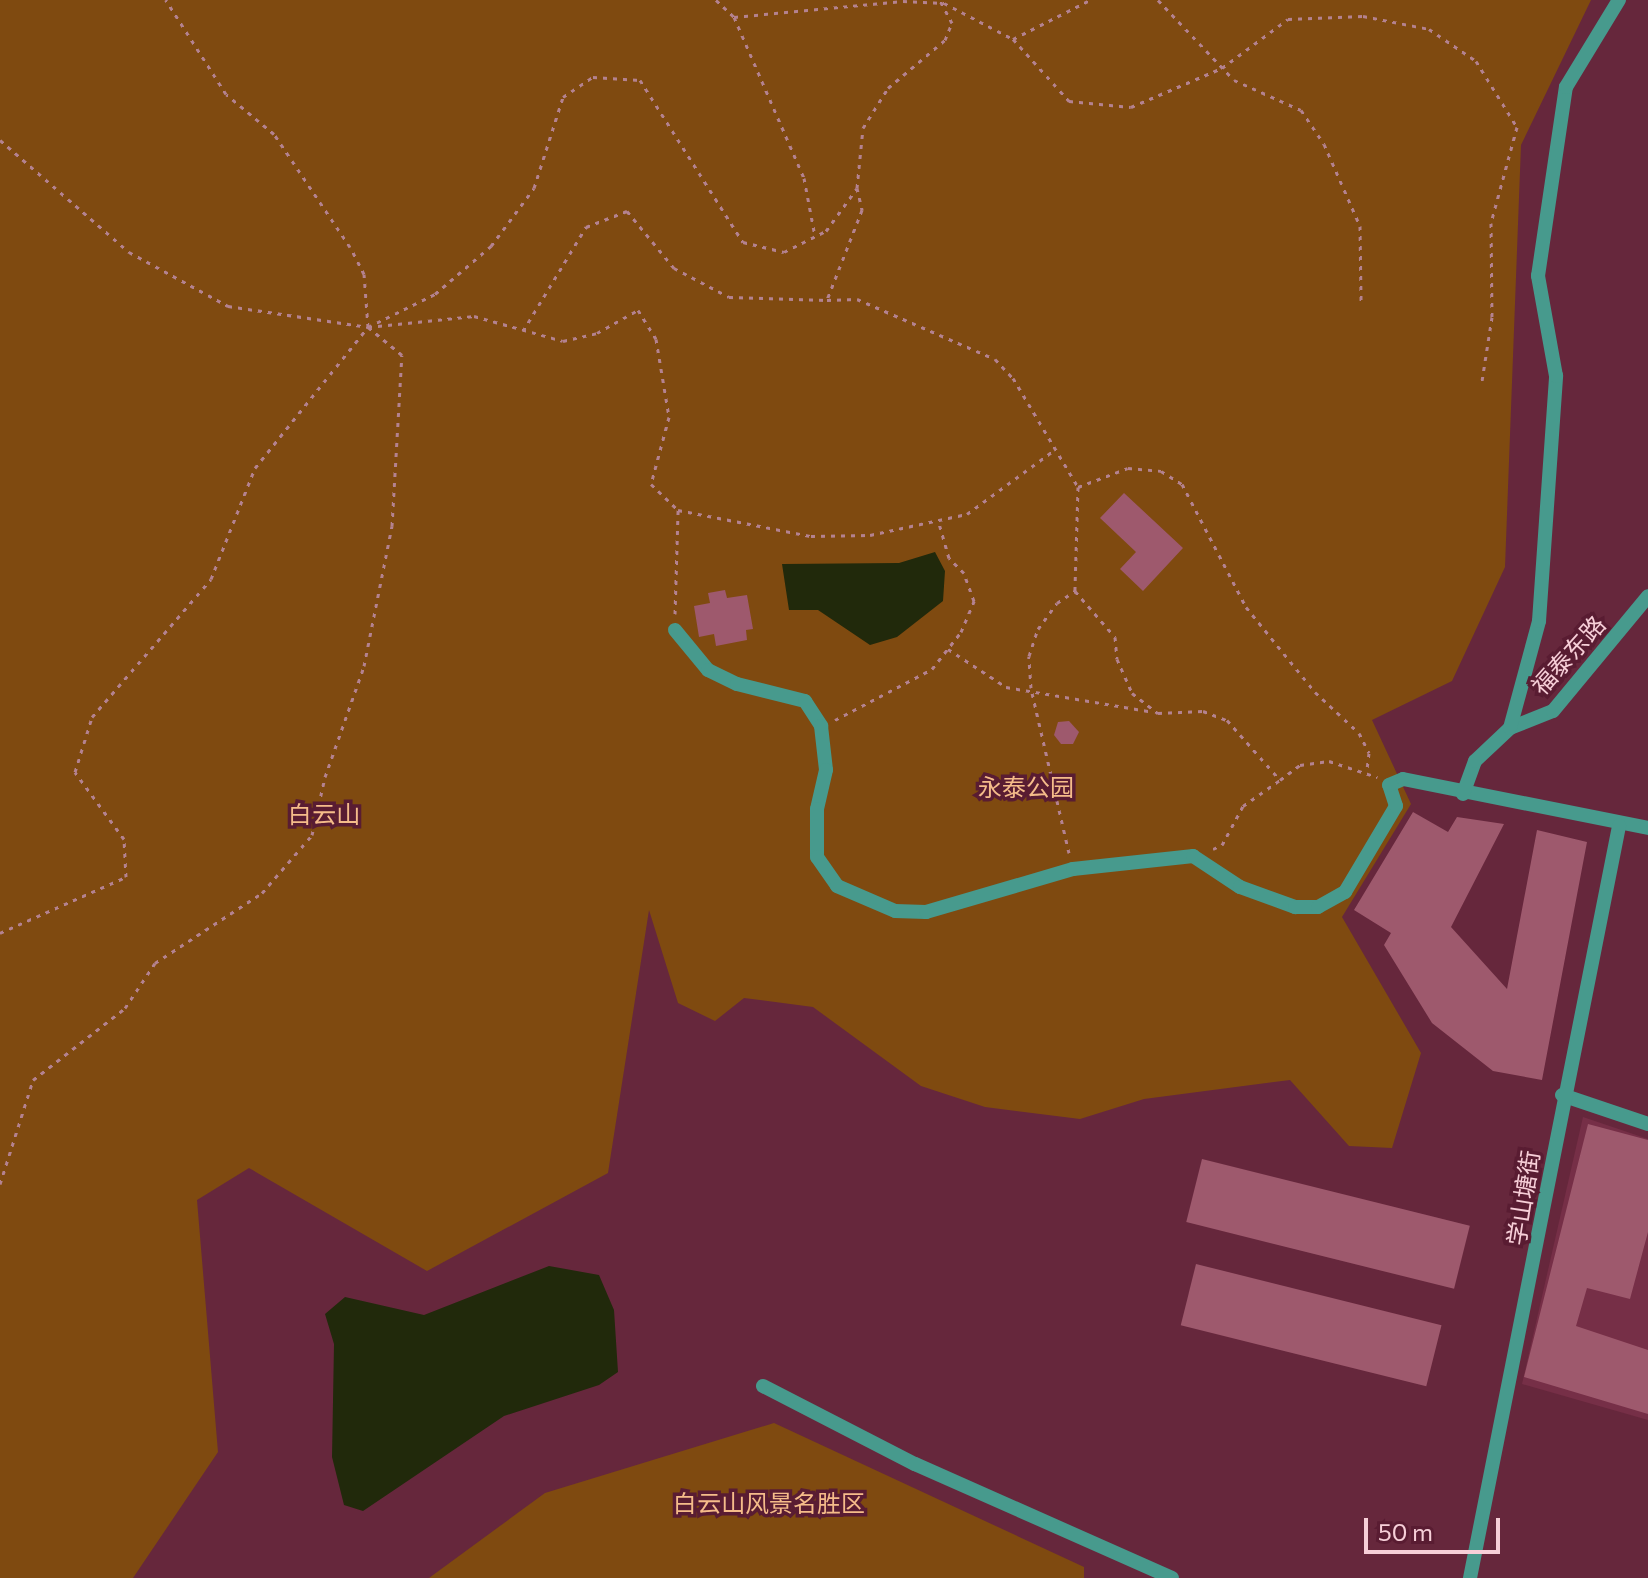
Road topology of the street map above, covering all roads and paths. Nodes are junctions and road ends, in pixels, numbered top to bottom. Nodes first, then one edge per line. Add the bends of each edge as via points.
1 (166, 0) edge
2 (716, 0) edge
3 (1090, 0) edge
4 (1158, 0) edge
5 (1619, 0) edge
6 (942, 2) edge
7 (734, 17) junction
8 (1013, 39) junction
9 (1222, 68) junction
10 (0, 140) edge
11 (857, 188) junction
12 (815, 236) junction
13 (827, 300) junction
14 (1361, 302) dead end
15 (368, 327) junction
16 (523, 331) junction
17 (1482, 381) dead end
18 (1053, 451) junction
19 (1078, 487) junction
20 (678, 510) junction
21 (938, 520) junction
22 (1075, 591) junction
23 (1648, 596) edge
24 (675, 630) joint
25 (948, 649) junction
26 (1031, 688) junction
27 (1158, 713) junction
28 (821, 726) junction
29 (1510, 728) junction
30 (1367, 770) junction
31 (1280, 780) junction
32 (1389, 785) junction
33 (1463, 794) junction
34 (1619, 826) junction
35 (1648, 828) edge
36 (1193, 856) junction
37 (1073, 869) junction
38 (0, 933) edge
39 (1562, 1095) junction
40 (1648, 1124) edge
41 (0, 1184) edge
42 (763, 1386) dead end
43 (1172, 1578) edge
44 (1470, 1578) edge

1 - 15 path via 226,94 274,134 350,247 364,274
2 - 7 path
3 - 8 path
4 - 9 path
5 - 29 street via 1566,87 1538,276 1556,376 1539,621
6 - 7 path
6 - 8 path
6 - 11 path via 952,23 945,40 888,88 863,128
7 - 12 path via 804,178
8 - 9 path via 1069,101 1131,107
9 - 14 path via 1234,80 1301,110 1324,144 1360,226
9 - 17 path via 1288,19 1363,16 1429,29 1476,61 1517,127 1491,223 1492,317
10 - 15 path via 129,252 228,306
11 - 12 path via 826,231
11 - 13 path via 862,210
12 - 15 path via 784,252 743,242 640,80 593,77 563,97 534,188 491,246 435,294
13 - 16 path via 729,297 674,268 627,211 586,227
13 - 18 path via 857,299 995,359 1013,378
15 - 16 path via 474,316
15 - 38 path via 255,468 211,579 92,717 75,772 124,839 126,877
15 - 41 path via 402,355 392,526 364,666 325,777 312,835 262,893 155,963 125,1008 33,1080
16 - 20 path via 563,341 597,333 638,310 656,339 669,417 651,484
18 - 19 path
18 - 21 path via 967,514
19 - 22 path
19 - 30 path via 1128,468 1161,471 1182,484 1246,607 1315,692 1359,733 1369,753
20 - 21 path via 811,536 870,535
20 - 24 path
21 - 25 path via 949,558 964,573 974,601
22 - 26 path via 1057,603 1038,629 1029,656
22 - 27 path via 1115,637 1117,659 1132,693
23 - 29 street, 福泰东路 via 1553,711
24 - 28 street via 708,670 737,684 805,701
25 - 26 path via 1006,687
25 - 28 path via 932,669
26 - 27 path
26 - 37 path
27 - 31 path via 1203,711 1227,720
28 - 37 street via 826,770 817,809 817,857 837,886 895,911 926,912
29 - 33 street via 1475,761
30 - 31 path via 1329,761 1300,765
30 - 32 path
31 - 36 path via 1243,806 1222,845
32 - 33 street via 1419,781
32 - 36 street via 1396,806 1345,892 1318,907 1295,907 1240,887
33 - 34 street
34 - 35 street
34 - 39 street, 学山塘街
36 - 37 street
39 - 40 street
39 - 44 street, 学山塘街 via 1528,1298
42 - 43 street via 915,1464

